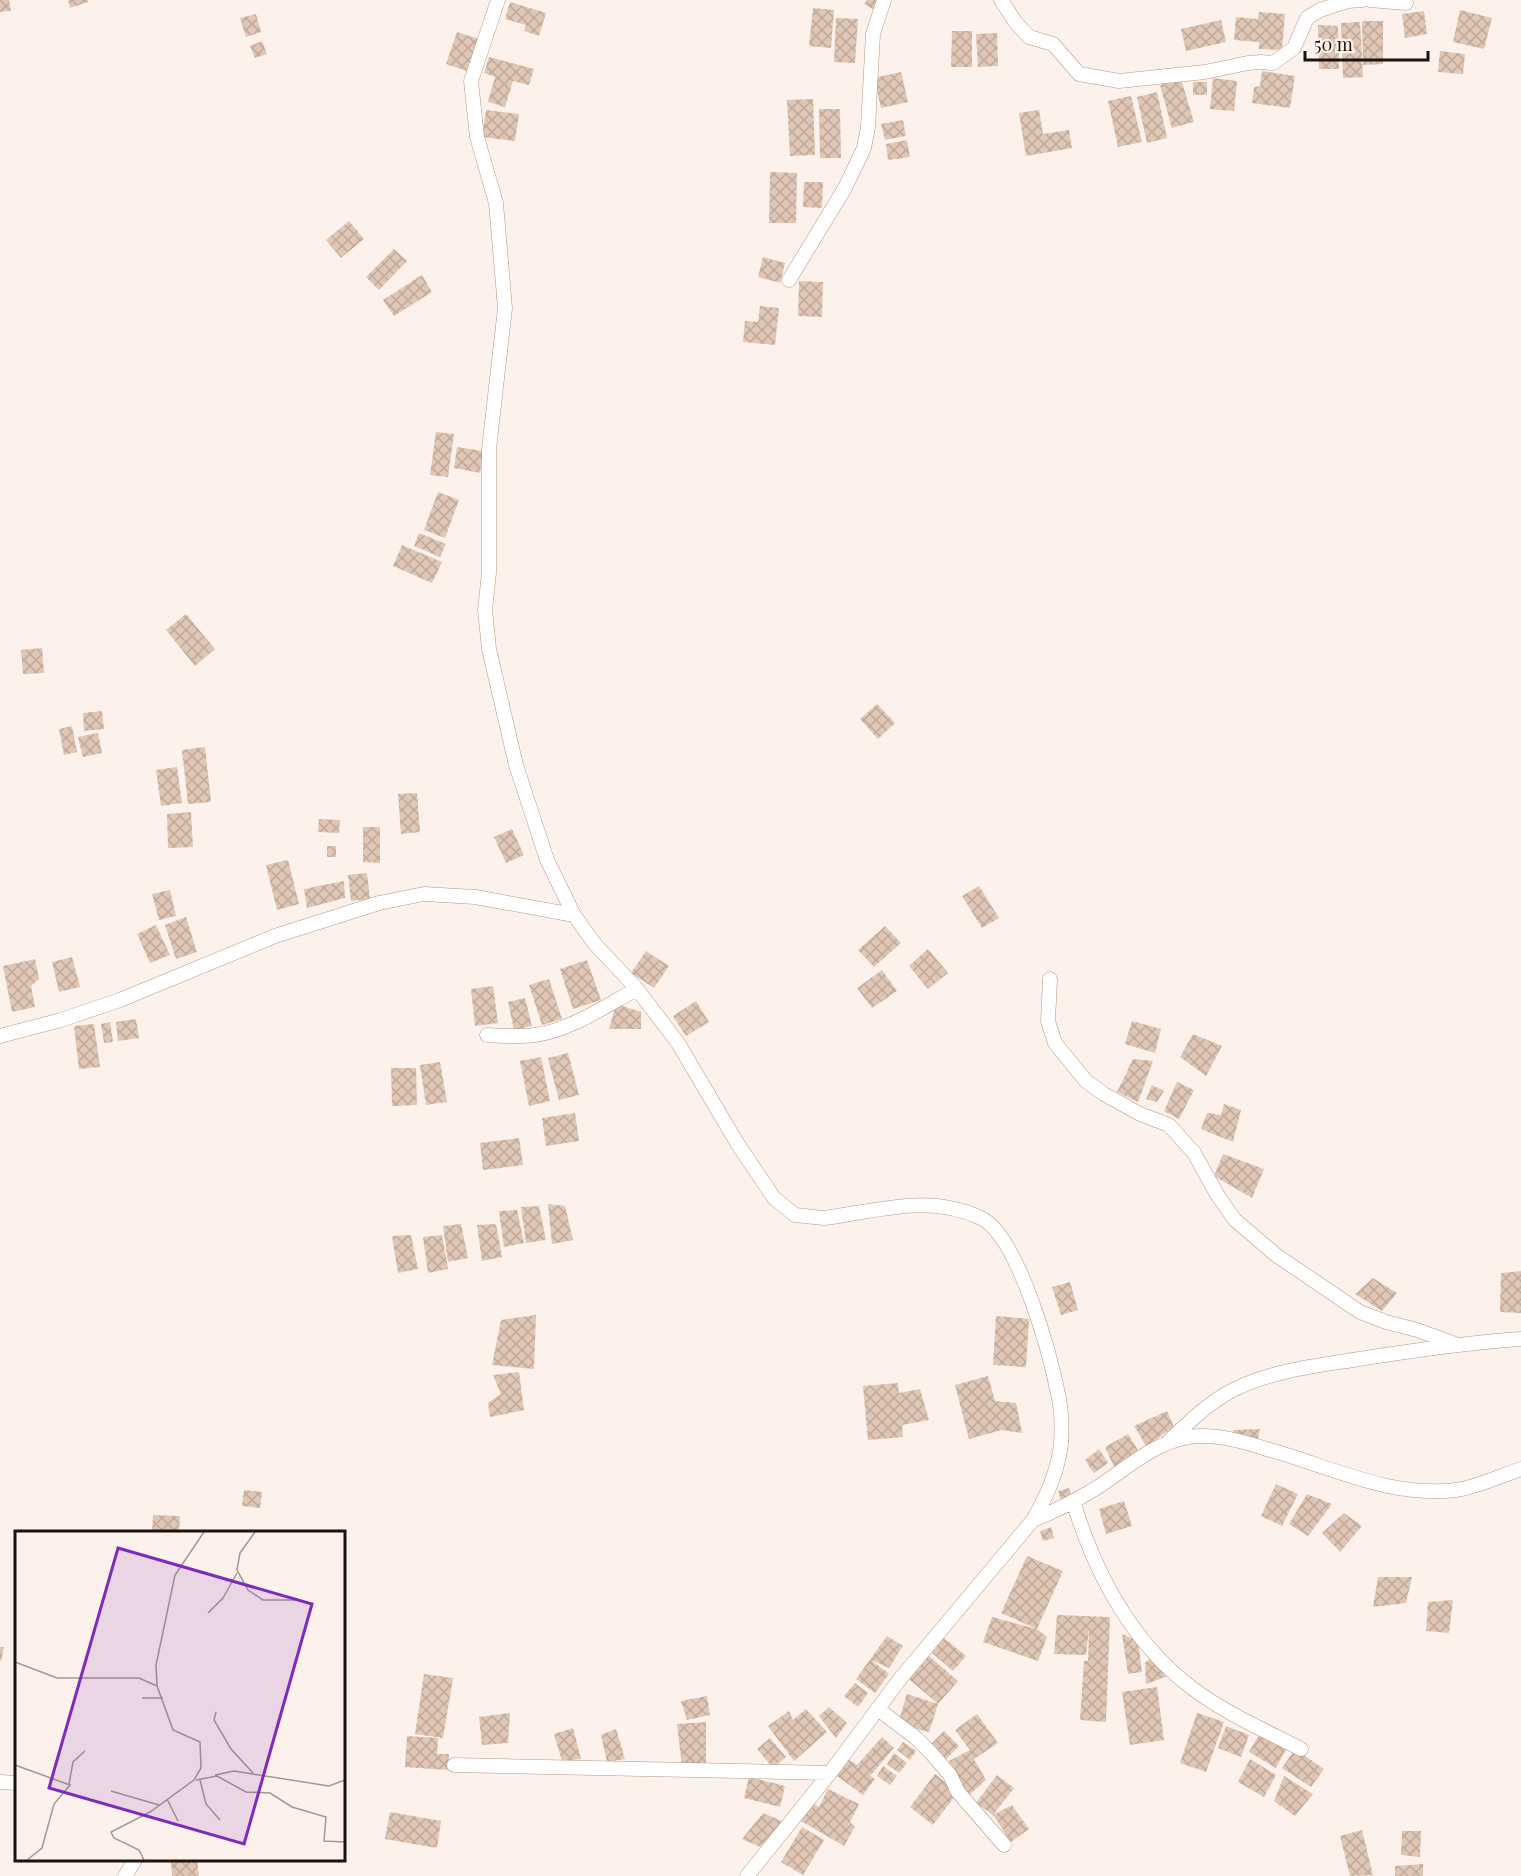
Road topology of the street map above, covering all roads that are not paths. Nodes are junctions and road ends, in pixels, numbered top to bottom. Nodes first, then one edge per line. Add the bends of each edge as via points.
1 (498, 0) edge
2 (884, 0) edge
3 (1001, 0) edge
4 (1362, 0) edge
5 (1370, 0) edge
6 (1406, 3) dead end
7 (789, 280) dead end
8 (574, 915) junction
9 (1050, 979) dead end
10 (637, 989) junction
11 (487, 1035) dead end
12 (0, 1036) edge
13 (1521, 1340) edge
14 (1458, 1345) junction
15 (1167, 1443) junction
16 (1521, 1469) edge
17 (1073, 1501) junction
18 (1033, 1520) junction
19 (878, 1709) junction
20 (1301, 1749) dead end
21 (454, 1765) dead end
22 (830, 1773) junction
23 (0, 1782) edge
24 (15, 1784) edge
25 (1004, 1845) dead end
26 (134, 1861) edge
27 (125, 1876) edge
28 (747, 1876) edge

1 - 8 street via 471,81 477,137 496,203 505,308 489,449 489,573 485,610 502,712 530,812 547,860
2 - 7 street via 873,34 864,148 845,188
3 - 4 street via 1029,37 1053,44 1079,74 1119,81 1273,63 1294,48 1307,18 1320,10
5 - 6 street
8 - 10 street
8 - 12 street via 475,897 424,894 379,903 275,936 110,1004
9 - 14 street via 1048,1021 1055,1043 1086,1081 1104,1094 1169,1125 1194,1153 1235,1220 1276,1255 1360,1311
10 - 11 street via 550,1032 518,1037
10 - 18 street via 678,1043 736,1143 783,1207 801,1216 824,1218 906,1205 945,1205 984,1219 1003,1237 1016,1259 1059,1395 1059,1460
13 - 14 street
14 - 15 street via 1268,1377 1211,1403
15 - 16 street via 1192,1436 1215,1436 1282,1453 1368,1482 1432,1492 1458,1490
15 - 17 street
17 - 18 street
17 - 20 street via 1105,1583 1123,1614 1165,1664 1214,1703
18 - 19 street
19 - 22 street
19 - 25 street via 932,1754 958,1792
21 - 22 street
22 - 28 street
23 - 24 street
26 - 27 street

